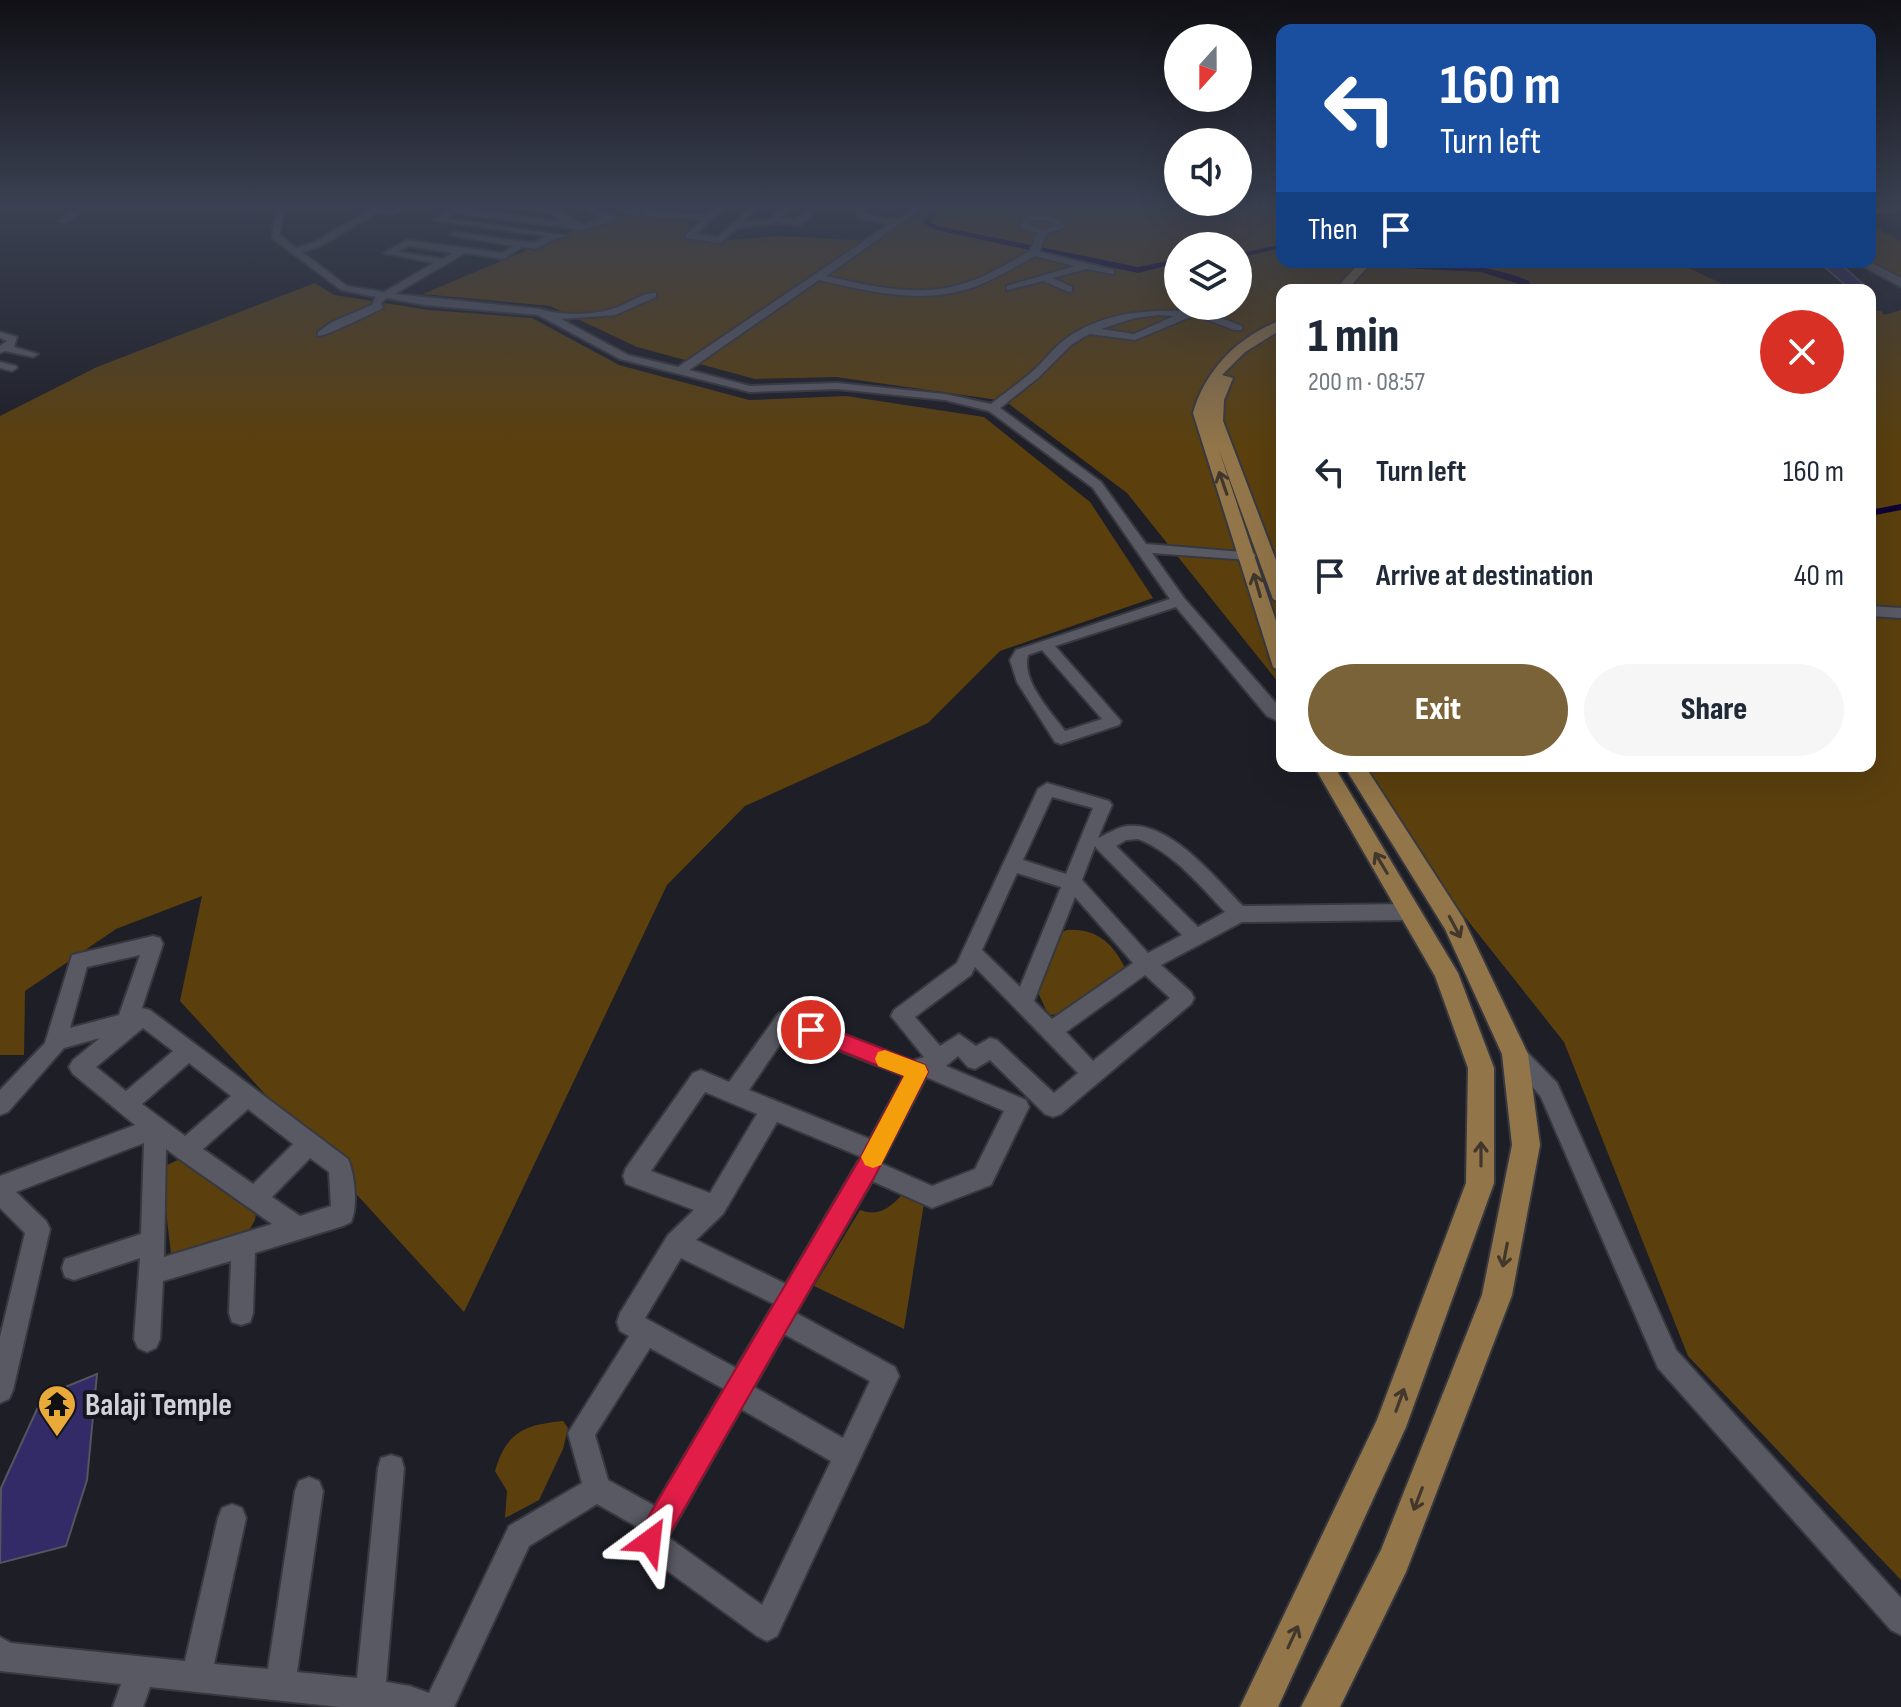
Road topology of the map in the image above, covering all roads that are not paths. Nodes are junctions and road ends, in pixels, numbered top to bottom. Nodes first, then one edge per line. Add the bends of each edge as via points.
1 (342, 287) edge
2 (401, 287) edge
3 (804, 287) edge
4 (859, 287) edge
5 (966, 287) edge
6 (1013, 287) edge
7 (1064, 287) edge
8 (1010, 288) dead end
9 (1069, 289) dead end
10 (386, 295) junction
11 (653, 295) dead end
12 (603, 302) dead end
13 (1164, 310) edge
14 (545, 314) junction
15 (1173, 320) edge
16 (1212, 320) edge
17 (1238, 328) dead end
18 (1276, 328) edge
19 (1089, 331) junction
20 (322, 334) dead end
21 (0, 335) edge
22 (1276, 342) edge
23 (2, 349) edge
24 (33, 354) dead end
25 (680, 371) junction
26 (993, 408) junction
27 (1141, 548) junction
28 (1249, 556) junction
29 (1275, 558) edge
30 (1179, 601) junction
31 (1876, 611) edge
32 (1901, 613) edge
33 (1045, 644) junction
34 (1276, 647) edge
35 (1276, 714) edge
36 (1328, 772) edge
37 (1358, 772) edge
38 (1096, 842) junction
39 (1012, 864) junction
40 (1070, 882) junction
41 (1410, 912) junction
42 (1239, 914) junction
43 (1196, 937) junction
44 (972, 952) junction
45 (1146, 964) junction
46 (1023, 1003) junction
47 (1051, 1031) junction
48 (56, 1041) junction
49 (188, 1051) junction
50 (1515, 1054) junction
51 (917, 1072) junction
52 (1092, 1074) junction
53 (734, 1093) junction
54 (247, 1096) junction
55 (126, 1104) junction
56 (0, 1105) edge
57 (772, 1109) junction
58 (155, 1128) junction
59 (309, 1144) junction
60 (186, 1150) junction
61 (871, 1160) junction
62 (0, 1190) edge
63 (255, 1198) junction
64 (715, 1206) junction
65 (297, 1228) junction
66 (153, 1242) junction
67 (676, 1243) junction
68 (243, 1245) junction
69 (74, 1268) dead end
70 (152, 1273) junction
71 (786, 1308) junction
72 (241, 1313) dead end
73 (646, 1332) junction
74 (147, 1339) dead end
75 (739, 1388) junction
76 (0, 1390) edge
77 (848, 1456) junction
78 (391, 1468) dead end
79 (597, 1489) junction
80 (309, 1491) dead end
81 (232, 1518) dead end
82 (660, 1524) junction
83 (1901, 1620) edge
84 (0, 1652) edge
85 (141, 1672) junction
86 (196, 1678) junction
87 (280, 1687) junction
88 (370, 1695) junction
89 (128, 1707) edge
90 (425, 1707) edge
91 (438, 1707) edge
92 (1259, 1707) edge
93 (1320, 1707) edge

1 - 10 street
2 - 10 street
3 - 25 street
4 - 5 street via 918,294
6 - 8 street
7 - 9 street
10 - 14 street
10 - 20 street via 376,303 379,306
11 - 14 street via 615,312
12 - 14 street
13 - 19 street
14 - 25 street via 624,357
15 - 19 street via 1135,337
16 - 17 street
28 -> 18 main road via 1200,413 1214,373
19 - 26 street via 1057,348 1040,370
21 - 23 street via 13,339
22 - 29 main road via 1226,377 1216,421
23 - 24 street
25 - 26 street via 750,389 837,386 945,397
26 - 27 street via 1097,485
27 - 28 street
27 - 30 street
34 -> 28 main road
30 - 33 street
30 - 35 street
31 - 32 street
33 - 33 street via 1074,677 1113,721 1061,738 1019,674 1021,653
41 -> 36 main road
37 -> 50 main road via 1455,925
38 - 39 street via 1103,805 1047,789
38 - 40 street
38 - 42 street via 1128,832 1152,837 1172,848
38 - 43 street
39 - 40 street
39 - 44 street
40 - 45 street
40 - 46 street
41 - 42 street
92 -> 41 main road via 1390,1427 1480,1183 1481,1068 1446,973
42 - 43 street
43 - 45 street
44 - 46 street
44 - 52 street via 964,969 901,1016 939,1059 959,1043 975,1060 990,1047 1053,1107
45 - 47 street
45 - 52 street via 1184,998
46 - 47 street
47 - 52 street
48 - 48 street via 79,961 153,944 127,1022
48 - 56 street
49 - 54 street
49 - 55 street
49 - 55 street via 143,1016 80,1067
50 - 83 street via 1549,1090 1667,1359
50 -> 93 main road via 1526,1145 1497,1295 1394,1560
51 - 53 street via 785,1020
51 - 61 street
51 - 61 street via 921,1065 1018,1107 983,1177 932,1197
53 - 57 street
53 - 64 street via 701,1080 634,1176
54 - 59 street
54 - 60 street
55 - 58 street
57 - 61 street
57 - 64 street
58 - 60 street
58 - 62 street
58 - 66 street
59 - 63 street
59 - 65 street via 340,1167 343,1214
60 - 63 street
61 - 71 street
62 - 76 street via 38,1229
63 - 65 street
64 - 67 street
65 - 68 street
66 - 69 street
66 - 70 street
67 - 71 street
67 - 73 street via 629,1322
68 - 70 street
68 - 72 street
70 - 74 street
71 - 75 street
71 - 77 street via 886,1376
73 - 75 street
73 - 79 street via 581,1433
75 - 77 street
75 - 82 street
77 - 82 street via 767,1626 650,1541
78 - 88 street
79 - 82 street
79 - 91 street via 519,1536
80 - 87 street
81 - 86 street
84 - 85 street via 3,1657
85 - 86 street
85 - 89 street
86 - 87 street
87 - 88 street
88 - 90 street

